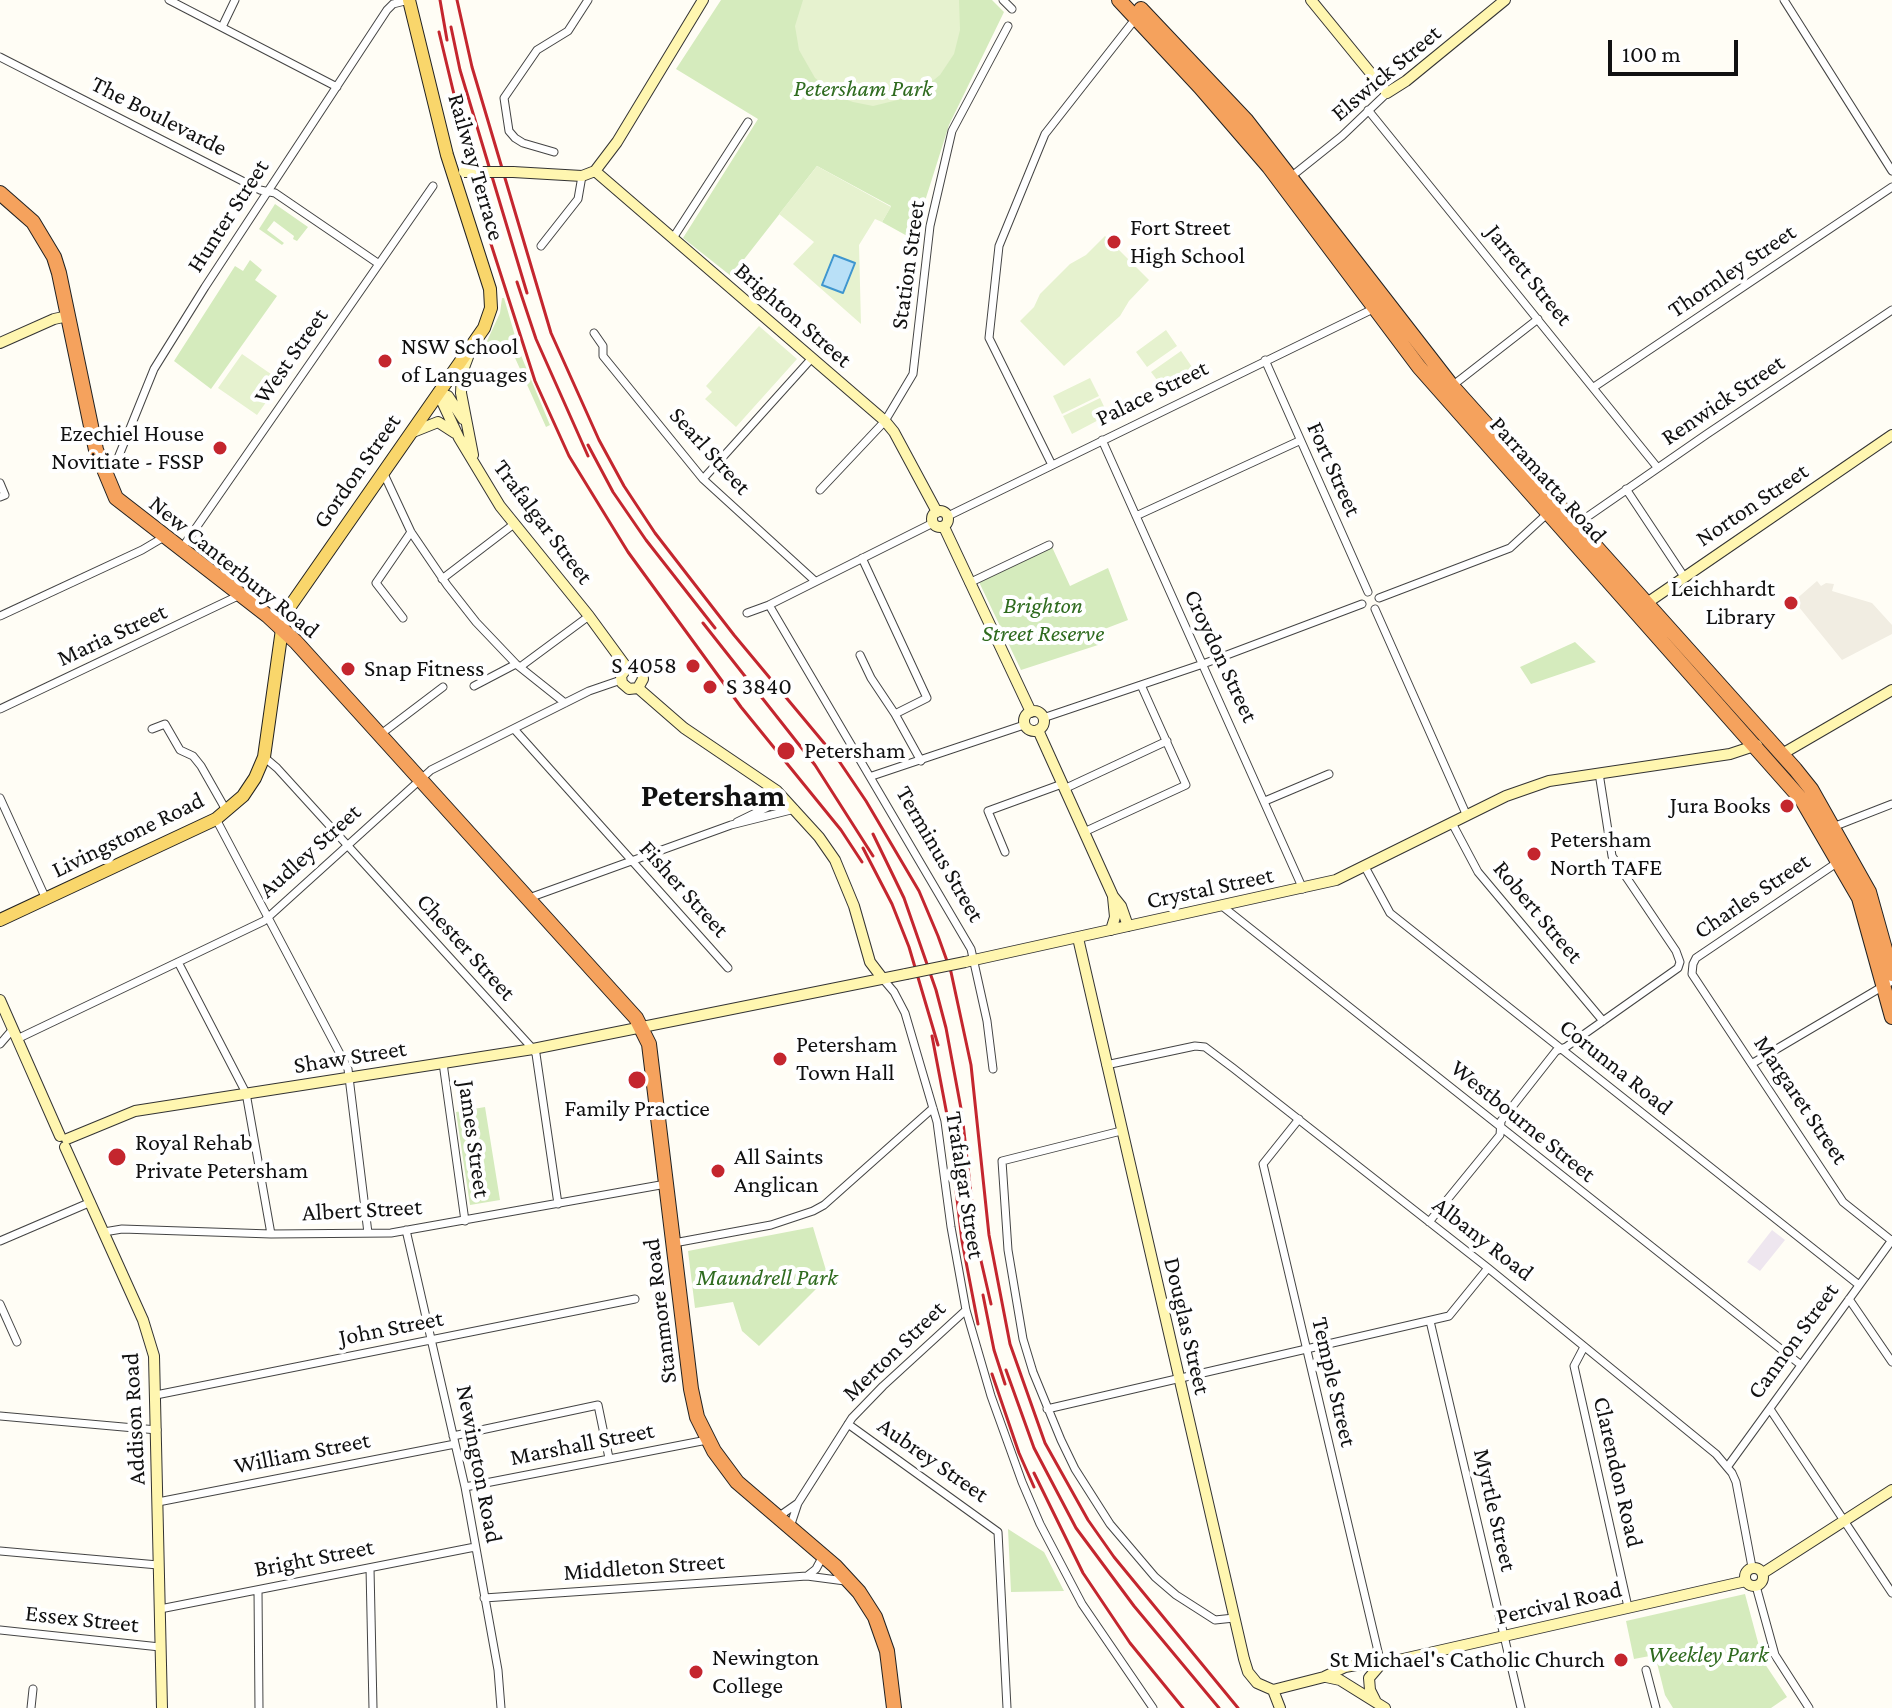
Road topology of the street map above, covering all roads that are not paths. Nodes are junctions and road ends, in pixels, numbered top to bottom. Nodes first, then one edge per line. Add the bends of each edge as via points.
1 (169, 0) edge
2 (235, 0) edge
3 (409, 0) edge
4 (588, 0) edge
5 (703, 0) edge
6 (1003, 0) edge
7 (1119, 0) edge
8 (1132, 0) edge
9 (1311, 0) edge
10 (1505, 0) edge
11 (1784, 0) edge
12 (1012, 9) dead end
13 (1136, 18) junction
14 (1008, 26) dead end
15 (222, 27) junction
16 (0, 57) edge
17 (337, 87) junction
18 (1387, 93) junction
19 (1368, 110) junction
20 (748, 122) dead end
21 (554, 152) dead end
22 (595, 171) junction
23 (1892, 171) edge
24 (458, 173) junction
25 (582, 176) junction
26 (1292, 176) junction
27 (433, 186) dead end
28 (1892, 187) edge
29 (268, 191) junction
30 (0, 193) edge
31 (673, 238) junction
32 (541, 246) dead end
33 (379, 264) junction
34 (1375, 308) junction
35 (1892, 310) edge
36 (68, 316) junction
37 (1538, 319) junction
38 (594, 333) dead end
39 (474, 342) junction
40 (0, 343) edge
41 (812, 358) junction
42 (1265, 360) junction
43 (1452, 386) junction
44 (1594, 387) junction
45 (438, 393) junction
46 (464, 421) junction
47 (885, 421) junction
48 (411, 433) junction
49 (1892, 435) edge
50 (459, 438) junction
51 (1102, 440) junction
52 (1299, 441) junction
53 (475, 465) junction
54 (1052, 465) junction
55 (1657, 467) junction
56 (383, 472) junction
57 (104, 474) junction
58 (703, 479) junction
59 (0, 483) edge
60 (1626, 489) junction
61 (820, 490) dead end
62 (0, 497) edge
63 (1548, 513) junction
64 (1136, 516) junction
65 (940, 519) junction
66 (514, 524) junction
67 (1577, 524) junction
68 (411, 532) junction
69 (164, 537) junction
70 (1049, 545) dead end
71 (181, 550) junction
72 (862, 558) junction
73 (1683, 575) junction
74 (442, 579) junction
75 (815, 581) junction
76 (969, 583) junction
77 (1368, 592) junction
78 (240, 595) junction
79 (1379, 598) junction
80 (1362, 604) junction
81 (769, 605) junction
82 (1641, 607) junction
83 (1375, 609) junction
84 (747, 613) dead end
85 (0, 616) edge
86 (589, 616) junction
87 (403, 618) dead end
88 (282, 629) junction
89 (860, 655) dead end
90 (1203, 664) junction
91 (518, 666) junction
92 (627, 668) junction
93 (621, 680) junction
94 (1141, 685) junction
95 (474, 686) dead end
96 (443, 687) dead end
97 (638, 688) junction
98 (1892, 690) edge
99 (565, 703) junction
100 (0, 709) edge
101 (1031, 712) junction
102 (895, 714) junction
103 (1043, 718) junction
104 (1024, 725) junction
105 (152, 729) dead end
106 (514, 729) junction
107 (1038, 730) junction
108 (381, 734) junction
109 (1167, 741) junction
110 (1763, 743) junction
111 (1782, 754) junction
112 (264, 757) junction
113 (921, 761) junction
114 (1599, 773) junction
115 (1329, 774) dead end
116 (872, 776) junction
117 (421, 778) junction
118 (1063, 787) junction
119 (777, 791) junction
120 (0, 798) edge
121 (1265, 801) junction
122 (1892, 804) edge
123 (795, 809) junction
124 (222, 815) junction
125 (1467, 816) junction
126 (1452, 823) junction
127 (731, 825) junction
128 (1833, 827) junction
129 (1084, 832) junction
130 (347, 844) junction
131 (1005, 852) dead end
132 (632, 860) junction
133 (1840, 861) junction
134 (1365, 867) junction
135 (1303, 889) junction
136 (1113, 896) junction
137 (529, 898) junction
138 (46, 899) junction
139 (1222, 906) junction
140 (268, 917) junction
141 (0, 920) edge
142 (1128, 926) junction
143 (1111, 930) junction
144 (1078, 938) junction
145 (970, 961) junction
146 (178, 962) junction
147 (728, 968) dead end
148 (1691, 969) joint
149 (883, 979) junction
150 (1889, 980) edge
151 (0, 1000) edge
152 (1892, 1017) edge
153 (1603, 1021) junction
154 (643, 1029) junction
155 (15, 1034) junction
156 (0, 1044) edge
157 (533, 1049) junction
158 (1561, 1049) junction
159 (443, 1063) junction
160 (1753, 1063) junction
161 (1106, 1065) junction
162 (993, 1069) dead end
163 (349, 1077) junction
164 (246, 1093) junction
165 (933, 1108) junction
166 (1299, 1119) junction
167 (1500, 1127) junction
168 (1121, 1131) junction
169 (64, 1141) junction
170 (666, 1184) junction
171 (91, 1202) junction
172 (558, 1204) junction
173 (465, 1221) junction
174 (1429, 1222) junction
175 (406, 1230) junction
176 (104, 1232) junction
177 (368, 1233) junction
178 (271, 1234) junction
179 (1892, 1240) edge
180 (0, 1241) edge
181 (674, 1243) junction
182 (1488, 1268) junction
183 (1859, 1285) junction
184 (635, 1299) dead end
185 (1849, 1299) junction
186 (0, 1304) edge
187 (966, 1310) junction
188 (1430, 1321) junction
189 (431, 1340) junction
190 (17, 1342) dead end
191 (1584, 1347) junction
192 (1305, 1349) junction
193 (1892, 1362) edge
194 (1801, 1365) junction
195 (1178, 1379) junction
196 (156, 1395) junction
197 (1047, 1409) junction
198 (1770, 1409) junction
199 (0, 1416) edge
200 (848, 1424) junction
201 (157, 1430) junction
202 (454, 1440) junction
203 (707, 1440) junction
204 (609, 1458) junction
205 (1728, 1466) junction
206 (465, 1487) junction
207 (1892, 1490) edge
208 (158, 1502) junction
209 (798, 1503) junction
210 (778, 1517) junction
211 (1844, 1521) junction
212 (790, 1527) junction
213 (475, 1547) junction
214 (0, 1551) edge
215 (823, 1556) junction
216 (158, 1565) junction
217 (370, 1568) junction
218 (1758, 1570) junction
219 (807, 1576) junction
220 (852, 1583) junction
221 (1751, 1584) junction
222 (258, 1590) junction
223 (1892, 1593) edge
224 (484, 1598) junction
225 (1628, 1607) junction
226 (160, 1609) junction
227 (1234, 1618) junction
228 (0, 1630) edge
229 (1504, 1636) junction
230 (160, 1647) junction
231 (1381, 1664) junction
232 (1646, 1670) dead end
233 (1324, 1677) junction
234 (33, 1689) dead end
235 (1273, 1690) junction
236 (1381, 1705) edge
237 (31, 1708) edge
238 (162, 1708) edge
239 (259, 1708) edge
240 (373, 1708) edge
241 (501, 1708) edge
242 (894, 1708) edge
243 (1007, 1708) edge
244 (1153, 1708) edge
245 (1280, 1708) edge
246 (1521, 1708) edge
247 (1656, 1708) edge
248 (1809, 1708) edge

1 - 15 street
2 - 15 street
3 - 17 street, Hunter Street via 387,10
3 - 24 main road, Railway Terrace
4 - 21 street via 568,31 537,50 504,98 515,138
5 - 22 street
6 - 12 street
7 - 13 highway, Parramatta Road
8 - 26 highway, Parramatta Road
9 - 18 street
10 - 18 street, Elswick Street
11 - 23 street
13 - 34 highway, Parramatta Road via 1269,167
13 - 54 street via 1045,134 999,246 989,338
14 - 47 street, Station Street via 952,131 930,226 913,374
15 - 17 street
16 - 29 street, The Boulevarde
17 - 29 street, Hunter Street
18 - 19 street, Elswick Street
19 - 26 street, Elswick Street
19 - 37 street, Jarrett Street
20 - 31 street
22 - 25 street
22 - 31 street, Brighton Street
24 - 25 street, bridge
24 - 39 main road, Railway Terrace via 492,300
25 - 32 street via 578,199
26 - 43 highway, Parramatta Road
27 - 33 street, West Street
28 - 44 street, Thornley Street
29 - 33 street, The Boulevarde
29 - 57 street, Hunter Street via 154,369 118,458
30 - 36 highway, New Canterbury Road via 33,222 49,246
31 - 41 street, Brighton Street
33 - 71 street, West Street
34 - 42 street, Palace Street
34 - 63 highway, Parramatta Road via 1419,367
35 - 55 street, Renwick Street
36 - 40 street
36 - 57 highway, New Canterbury Road
37 - 43 street
37 - 44 street, Jarrett Street
38 - 58 street, Searl Street via 603,356
39 - 45 main road, Gordon Street
39 - 46 street via 461,383
41 - 47 street, Brighton Street
41 - 58 street
42 - 51 street, Palace Street
42 - 52 street, Fort Street
43 - 67 highway, Parramatta Road
44 - 55 street, Jarrett Street
45 - 46 street via 448,396
45 - 48 main road, Gordon Street
45 - 50 street, Trafalgar Street
46 - 53 street
47 - 61 street, Station Street
47 - 65 street, Brighton Street
48 - 50 street via 438,422
48 - 56 main road, Gordon Street
49 - 73 street, Norton Street
50 - 53 street, Trafalgar Street
51 - 54 street, Palace Street
51 - 64 street, Croydon Street
52 - 64 street
52 - 77 street, Fort Street
53 - 66 street, Trafalgar Street
54 - 65 street, Palace Street
55 - 60 street, Renwick Street
56 - 68 street
56 - 88 main road, Gordon Street via 287,610
57 - 69 highway, New Canterbury Road via 122,505
58 - 75 street, Searl Street
59 - 62 street via 5,495
60 - 67 street, Renwick Street
60 - 73 street
63 - 79 street via 1506,550
63 - 82 highway, Parramatta Road
64 - 90 street, Croydon Street
65 - 72 street, Palace Street
65 - 76 street, Brighton Street
66 - 74 street
66 - 86 street, Trafalgar Street
67 - 82 highway, Parramatta Road
68 - 74 street
68 - 87 street via 376,583
69 - 71 highway, New Canterbury Road
69 - 85 street
70 - 76 street
71 - 78 highway, New Canterbury Road
72 - 75 street, Palace Street
72 - 102 street via 927,698
73 - 82 street, Norton Street
74 - 91 street
75 - 81 street, Palace Street
76 - 101 street, Brighton Street
77 - 79 street
77 - 80 street
78 - 88 highway, New Canterbury Road
78 - 100 street, Maria Street
79 - 83 street
80 - 83 street
80 - 90 street
81 - 84 street, Palace Street
81 - 116 street, Terminus Street
82 - 110 highway, Parramatta Road
83 - 125 street
86 - 91 street
86 - 92 street, Trafalgar Street
88 - 108 highway, New Canterbury Road
88 - 112 main road, Livingstone Road
89 - 102 street
90 - 94 street
90 - 121 street, Croydon Street
91 - 95 street
91 - 99 street
92 - 93 street
92 - 97 street via 642,672
93 - 97 street via 629,689
93 - 99 street, Audley Street
94 - 103 street
94 - 109 street
96 - 108 street
97 - 119 street, Trafalgar Street via 684,728
98 - 111 street
99 - 106 street, Audley Street
101 - 103 street
101 - 104 street
102 - 113 street
103 - 107 street
104 - 107 street
104 - 113 street
105 - 124 street via 165,724 180,750 193,756
106 - 117 street, Audley Street
106 - 132 street, Fisher Street
107 - 118 street
108 - 117 highway, New Canterbury Road
109 - 118 street
109 - 129 street via 1186,785
110 - 111 highway, Parramatta Road
110 - 114 street, Crystal Street via 1730,754
110 - 133 highway, Parramatta Road
111 - 128 highway, Parramatta Road
112 - 124 main road, Livingstone Road via 243,796
112 - 130 street, Chester Street
113 - 116 street
114 - 125 street, Crystal Street via 1566,776
114 - 153 street, Charles Street via 1612,856 1680,962 1674,973
115 - 121 street
116 - 145 street, Terminus Street via 964,936
117 - 130 street, Audley Street
117 - 137 highway, New Canterbury Road
118 - 129 street
118 - 131 street via 988,811
119 - 123 street, Trafalgar Street
119 - 127 street via 772,805
120 - 138 street
121 - 135 street, Croydon Street
122 - 128 street
123 - 127 street
123 - 149 street, Trafalgar Street via 835,860 870,962
124 - 138 main road, Livingstone Road
124 - 140 street
125 - 126 street, Crystal Street
126 - 134 street, Crystal Street
126 - 153 street, Robert Street via 1478,872
127 - 132 street
128 - 150 highway, Parramatta Road via 1874,903
129 - 136 street
130 - 140 street, Audley Street
130 - 157 street, Chester Street
132 - 137 street
132 - 147 street, Fisher Street
133 - 148 street, Charles Street via 1699,956
133 - 150 highway, Parramatta Road
134 - 135 street, Crystal Street
134 - 158 street, Corunna Road via 1390,913
135 - 139 street, Crystal Street
136 - 142 street
136 - 143 street
137 - 154 highway, New Canterbury Road
138 - 141 main road, Livingstone Road
139 - 142 street, Crystal Street
139 - 167 street, Westbourne Street
140 - 146 street, Audley Street
140 - 163 street
142 - 143 street, Crystal Street
143 - 144 street, Crystal Street
144 - 145 street, Crystal Street
144 - 161 street, Douglas Street
145 - 149 street, Crystal Street, bridge
145 - 162 street, Terminus Street
146 - 155 street, Audley Street
146 - 164 street
148 - 160 street, Margaret Street
149 - 154 street, Crystal Street
149 - 165 street, Trafalgar Street via 905,1013
150 - 152 highway, Parramatta Road
150 - 160 street
151 - 155 street, Addison Road
153 - 158 street, Charles Street
154 - 157 street, Shaw Street
154 - 170 highway, Stanmore Road
155 - 156 street, Audley Street
155 - 169 street, Addison Road
157 - 159 street, Shaw Street
157 - 172 street
158 - 167 street, Charles Street
158 - 183 street, Corunna Road
159 - 163 street, Shaw Street
159 - 173 street, James Street
160 - 179 street, Margaret Street via 1843,1202
161 - 166 street, Albany Road via 1205,1047
161 - 168 street, Douglas Street
163 - 164 street, Shaw Street
163 - 177 street
164 - 169 street, Shaw Street via 126,1112
164 - 178 street
165 - 181 street via 813,1211 771,1225
165 - 187 street, Trafalgar Street
166 - 174 street, Albany Road
166 - 192 street, Temple Street via 1263,1164
167 - 174 street, Charles Street via 1500,1135
167 - 194 street, Westbourne Street
168 - 195 street, Douglas Street
168 - 197 street via 1002,1161 1008,1250 1023,1339
169 - 171 street, Addison Road
170 - 172 street, Albert Street
170 - 181 highway, Stanmore Road
171 - 176 street, Addison Road
171 - 180 street
172 - 173 street, Albert Street
173 - 175 street, Albert Street
174 - 182 street, Albany Road
175 - 177 street, Albert Street
175 - 189 street, Newington Road
176 - 178 street, Albert Street
176 - 196 street, Addison Road via 153,1347
177 - 178 street, Albert Street
179 - 183 street, Cannon Street
181 - 203 highway, Stanmore Road via 693,1402
182 - 188 street via 1449,1316
182 - 191 street, Albany Road
183 - 185 street, Cannon Street
184 - 189 street, John Street
185 - 193 street
185 - 194 street, Cannon Street
186 - 190 street
187 - 200 street, Merton Street
187 - 244 street, Trafalgar Street via 991,1396 1040,1524 1098,1630
188 - 192 street
188 - 229 street, Myrtle Street
189 - 196 street, John Street
189 - 202 street, Newington Road
191 - 205 street, Albany Road
191 - 225 street, Clarendon Road via 1574,1366
192 - 195 street
192 - 231 street, Temple Street
194 - 198 street, Cannon Street
195 - 197 street
195 - 227 street, Douglas Street
196 - 201 street, Addison Road
197 - 227 street via 1075,1469 1110,1524 1155,1577 1215,1620
198 - 205 street, Cannon Street
198 - 211 street
199 - 201 street
200 - 209 street, Merton Street
200 - 243 street, Aubrey Street via 995,1528
201 - 208 street, Addison Road
202 - 204 street, William Street via 598,1405
202 - 206 street, Newington Road
202 - 208 street, William Street
203 - 204 street, Marshall Street
203 - 210 highway, Stanmore Road via 737,1482
204 - 206 street, Marshall Street
205 - 218 street
206 - 213 street, Newington Road
207 - 211 street
208 - 216 street, Addison Road
209 - 210 street, Merton Street
209 - 212 street, Merton Street
210 - 212 highway, Stanmore Road
211 - 218 street
211 - 223 street
212 - 215 highway, Stanmore Road
213 - 217 street, Bright Street
213 - 224 street, Newington Road
214 - 216 street
215 - 219 street
215 - 220 highway, Stanmore Road
216 - 226 street, Addison Road
217 - 222 street, Bright Street
217 - 240 street
218 - 221 street via 1763,1582
218 - 221 street via 1745,1573
219 - 220 street, Middleton Street
219 - 224 street, Middleton Street
220 - 242 highway, Stanmore Road via 884,1640
221 - 225 street, Percival Road
221 - 248 street via 1775,1655
222 - 226 street, Bright Street
222 - 239 street
224 - 241 street, Newington Road
225 - 229 street, Percival Road
226 - 230 street, Addison Road
227 - 235 street, Douglas Street via 1248,1672
228 - 230 street, Essex Street
229 - 231 street, Percival Road
229 - 246 street, Myrtle Street
230 - 238 street, Addison Road
231 - 233 street, Percival Road via 1345,1667
231 - 236 street via 1369,1678
232 - 247 street
233 - 235 street, Percival Road
233 - 236 street via 1337,1678
234 - 237 street
235 - 245 street, Douglas Street

